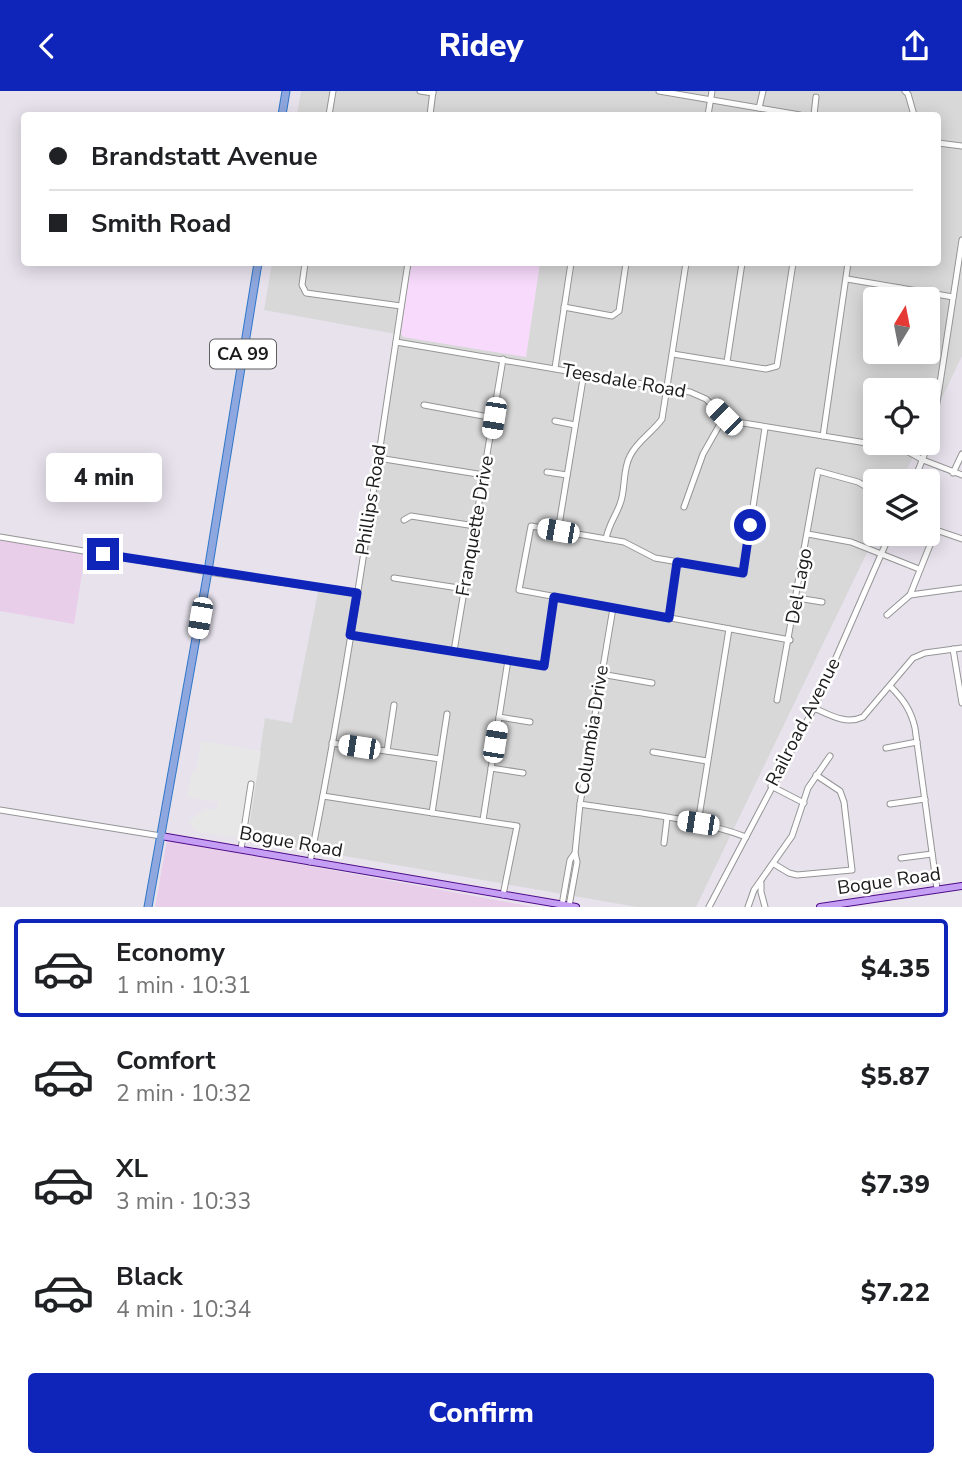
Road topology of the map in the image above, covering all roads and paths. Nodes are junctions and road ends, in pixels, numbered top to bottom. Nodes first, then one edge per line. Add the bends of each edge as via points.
1 (286, 91) edge
2 (333, 91) edge
3 (421, 91) edge
4 (659, 91) edge
5 (712, 91) edge
6 (764, 91) edge
7 (433, 92) edge
8 (908, 92) edge
9 (816, 97) dead end
10 (710, 100) junction
11 (760, 108) junction
12 (282, 112) edge
13 (330, 112) edge
14 (430, 112) edge
15 (708, 112) edge
16 (783, 112) edge
17 (814, 112) edge
18 (913, 112) edge
19 (941, 143) edge
20 (962, 146) edge
21 (962, 240) edge
22 (258, 266) edge
23 (305, 266) edge
24 (408, 266) edge
25 (570, 266) edge
26 (626, 266) edge
27 (686, 266) edge
28 (742, 266) edge
29 (793, 266) edge
30 (848, 266) edge
31 (846, 279) junction
32 (894, 287) edge
33 (954, 288) junction
34 (962, 288) edge
35 (940, 295) edge
36 (953, 297) junction
37 (401, 306) junction
38 (564, 307) junction
39 (396, 342) junction
40 (673, 353) junction
41 (503, 359) junction
42 (727, 362) junction
43 (555, 368) junction
44 (584, 373) junction
45 (668, 387) junction
46 (424, 405) dead end
47 (724, 417) junction
48 (494, 418) junction
49 (555, 421) dead end
50 (575, 425) junction
51 (765, 428) junction
52 (823, 436) junction
53 (863, 442) edge
54 (962, 454) edge
55 (914, 455) edge
56 (378, 458) junction
57 (923, 460) junction
58 (919, 469) edge
59 (547, 472) dead end
60 (953, 473) junction
61 (484, 475) junction
62 (567, 475) junction
63 (962, 475) edge
64 (863, 485) edge
65 (684, 507) dead end
66 (404, 520) dead end
67 (475, 526) junction
68 (558, 531) junction
69 (808, 534) junction
70 (0, 537) edge
71 (606, 539) junction
72 (962, 539) edge
73 (885, 546) edge
74 (881, 554) junction
75 (677, 562) junction
76 (919, 569) junction
77 (208, 571) junction
78 (394, 577) dead end
79 (962, 588) edge
80 (465, 589) junction
81 (357, 593) junction
82 (910, 595) junction
83 (554, 597) junction
84 (797, 598) junction
85 (822, 602) dead end
86 (613, 608) junction
87 (887, 615) dead end
88 (669, 618) junction
89 (729, 629) junction
90 (350, 635) junction
91 (790, 640) junction
92 (962, 648) edge
93 (953, 649) junction
94 (454, 651) junction
95 (508, 660) junction
96 (601, 674) junction
97 (652, 683) dead end
98 (890, 686) junction
99 (778, 700) dead end
100 (962, 703) edge
101 (394, 705) dead end
102 (814, 708) junction
103 (447, 715) dead end
104 (499, 717) junction
105 (530, 722) dead end
106 (917, 742) junction
107 (332, 743) junction
108 (886, 748) dead end
109 (387, 751) junction
110 (653, 752) dead end
111 (830, 756) dead end
112 (440, 759) junction
113 (707, 761) junction
114 (491, 768) junction
115 (523, 773) dead end
116 (816, 775) junction
117 (251, 784) dead end
118 (771, 786) junction
119 (323, 796) junction
120 (925, 799) junction
121 (804, 803) junction
122 (580, 804) junction
123 (890, 804) dead end
124 (0, 810) edge
125 (432, 813) junction
126 (667, 818) junction
127 (483, 820) junction
128 (698, 823) junction
129 (161, 836) junction
130 (746, 837) junction
131 (664, 843) dead end
132 (241, 849) junction
133 (932, 854) junction
134 (901, 858) dead end
135 (310, 862) junction
136 (774, 864) junction
137 (761, 880) junction
138 (962, 886) edge
139 (937, 889) junction
140 (503, 895) junction
141 (569, 906) edge
142 (148, 907) edge
143 (709, 907) edge
144 (748, 907) edge
145 (765, 907) edge
146 (820, 907) edge

1 - 12 highway
2 - 13 street
3 - 7 street
4 - 10 street
5 - 10 street
6 - 11 street
7 - 14 street
8 - 18 street
9 - 17 street
10 - 11 street
10 - 15 street
11 - 16 street
19 - 20 street
21 - 33 street
22 - 77 highway, CA 99
23 - 37 street via 302,285 306,293
24 - 37 street, Phillips Road
25 - 38 street
26 - 38 street via 619,311 612,316
27 - 40 street
28 - 42 street
29 - 42 street via 777,366 766,369
30 - 31 street
31 - 32 street
31 - 52 street
33 - 34 street
33 - 36 street
35 - 36 street
36 - 57 street via 932,435
37 - 39 street, Phillips Road
38 - 43 street
39 - 41 street, Teesdale Road
39 - 56 street, Phillips Road
40 - 42 street
40 - 45 street
41 - 43 street, Teesdale Road
41 - 48 street, Franquette Drive
43 - 44 street, Teesdale Road
44 - 45 street, Teesdale Road
44 - 50 street
45 - 47 street, Teesdale Road via 706,399
45 - 71 street via 662,419 630,454 621,503
46 - 48 street
47 - 51 street, Teesdale Road
47 - 65 street via 703,454
48 - 61 street, Franquette Drive
49 - 50 street
50 - 62 street
51 - 52 street, Teesdale Road
51 - 75 street via 743,573
52 - 53 street, Teesdale Road
54 - 60 street
55 - 57 street, Teesdale Road
56 - 61 street
56 - 81 street, Phillips Road
57 - 58 street
57 - 60 street, Teesdale Road
59 - 62 street
60 - 63 street, Teesdale Road
61 - 67 street, Franquette Drive
62 - 68 street
64 - 69 street, Del Lago via 818,471
66 - 67 street via 411,516
67 - 80 street, Franquette Drive
68 - 71 street
68 - 83 street via 531,526 519,590
69 - 74 street via 852,542
69 - 84 street, Del Lago
70 - 77 street
71 - 75 street
72 - 76 street via 936,530
73 - 74 street, Railroad Avenue
74 - 76 street
74 - 102 street, Railroad Avenue
75 - 88 street
76 - 82 street
77 - 81 street
77 - 129 highway, CA 99
78 - 80 street
79 - 82 street
80 - 94 street, Franquette Drive
81 - 90 street, Phillips Road
82 - 87 street
83 - 86 street
83 - 95 street via 544,666
84 - 85 street
84 - 91 street, Del Lago
86 - 88 street
86 - 96 street, Columbia Drive
88 - 89 street
89 - 91 street
89 - 113 street
90 - 94 street
90 - 107 street, Phillips Road
91 - 99 street, Del Lago
92 - 93 street
93 - 98 street via 913,658
93 - 100 street
94 - 95 street
95 - 104 street
96 - 97 street
96 - 122 street, Columbia Drive
98 - 102 street via 855,721
98 - 106 street via 912,713
101 - 109 street
102 - 118 street, Railroad Avenue
103 - 112 street
104 - 105 street
104 - 114 street
106 - 108 street
106 - 120 street
107 - 109 street
107 - 119 street, Phillips Road
109 - 112 street
110 - 113 street
111 - 116 street
112 - 125 street
113 - 128 street
114 - 115 street
114 - 127 street
116 - 121 street
116 - 136 street via 840,791 852,870 797,875
117 - 132 street
118 - 121 street
118 - 130 street, Railroad Avenue
119 - 125 street
119 - 135 street, Phillips Road
120 - 123 street
120 - 133 street
121 - 136 street via 792,836
122 - 126 street
122 - 141 street, Columbia Drive via 575,853 570,860
124 - 129 street, Bogue Road
125 - 127 street
126 - 128 street
126 - 131 street
127 - 140 street via 517,825
128 - 130 street
129 - 132 main road, Bogue Road
129 - 142 highway, CA 99
130 - 143 street, Railroad Avenue
132 - 135 main road, Bogue Road
133 - 134 street
133 - 139 street
135 - 140 main road, Bogue Road
136 - 137 street
137 - 144 street
137 - 145 street
138 - 139 main road, Bogue Road
139 - 146 main road, Bogue Road
140 - 141 main road, Bogue Road

